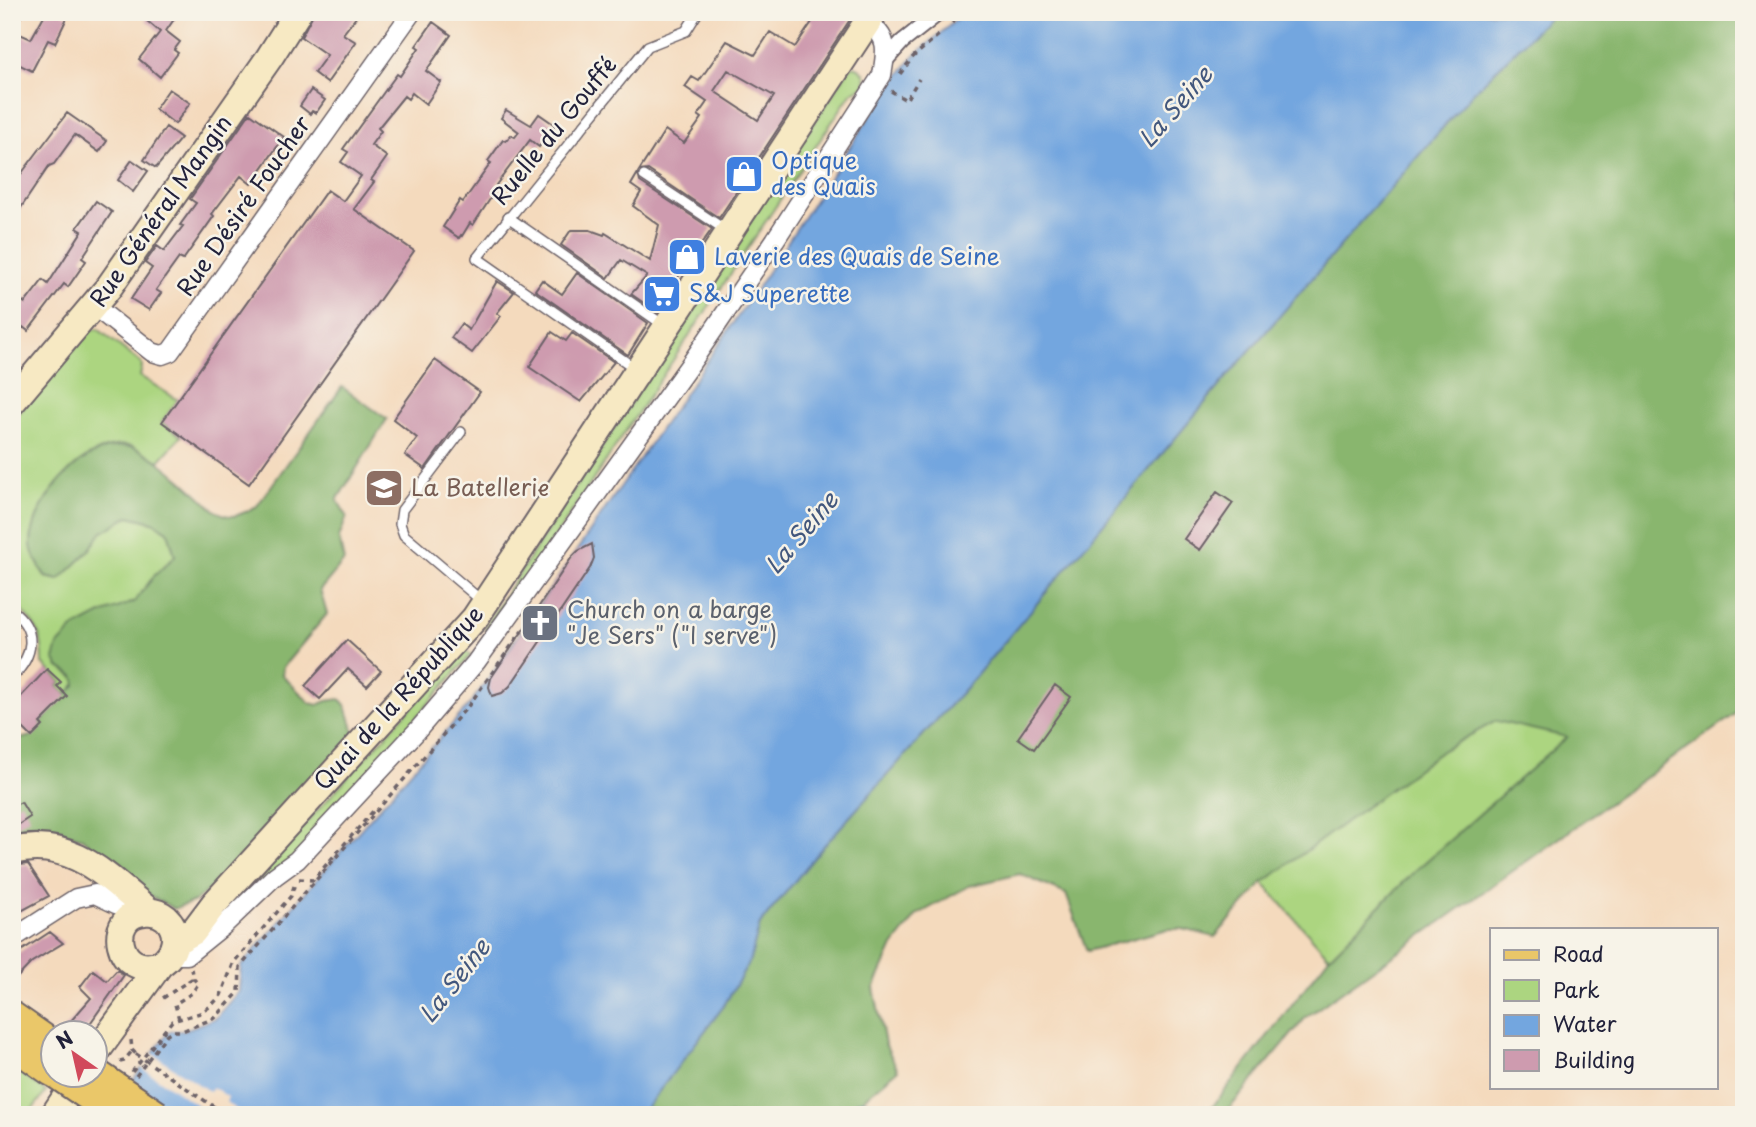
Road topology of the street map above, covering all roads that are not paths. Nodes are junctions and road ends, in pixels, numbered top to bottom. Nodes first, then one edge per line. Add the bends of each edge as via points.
1 (298, 12) edge
2 (412, 12) edge
3 (698, 12) edge
4 (940, 12) edge
5 (871, 18) edge
6 (884, 62) junction
7 (644, 176) dead end
8 (508, 217) junction
9 (729, 232) junction
10 (94, 306) junction
11 (666, 327) junction
12 (638, 370) junction
13 (12, 402) edge
14 (461, 432) dead end
15 (484, 603) junction
16 (12, 610) edge
17 (12, 677) edge
18 (12, 851) edge
19 (82, 860) junction
20 (105, 876) junction
21 (76, 898) junction
22 (119, 915) junction
23 (12, 939) edge
24 (160, 943) junction
25 (12, 1016) edge
26 (38, 1034) edge
27 (12, 1044) edge
28 (108, 1052) edge
29 (38, 1062) edge
30 (108, 1081) edge
31 (72, 1088) edge
32 (76, 1088) edge
33 (54, 1115) edge
34 (116, 1115) edge
35 (158, 1115) edge

1 - 10 main road, Rue Général Mangin
2 - 10 street, Rue Désiré Foucher via 170,352 152,352
3 - 8 lane, Ruelle du Gouffé via 686,31 648,46
4 - 6 street
5 - 6 street via 886,47
5 - 9 main road, Quai de la République
6 - 24 street via 882,75 775,240 476,662 297,860 232,918 187,955
7 - 9 lane
8 - 11 lane
8 - 12 lane, Ruelle du Gouffé via 477,258
9 - 11 main road, Quai de la République
10 - 13 main road, Rue Général Mangin
11 - 12 main road, Quai de la République
12 - 15 main road, Quai de la République
14 - 15 lane via 402,510 400,524 404,535
15 - 24 main road, Quai de la République via 396,707 214,904
16 - 17 lane via 25,622 31,638 29,656
18 - 19 main road via 54,848
19 - 20 main road
19 - 21 street
20 - 22 main road
20 - 24 main road
21 - 22 street via 94,894
21 - 23 street
22 - 24 main road via 135,914
22 - 24 main road via 125,956
24 - 28 main road
25 - 26 main road
27 - 29 main road
30 - 35 main road, bridge
31 - 33 main road
32 - 34 main road, bridge

